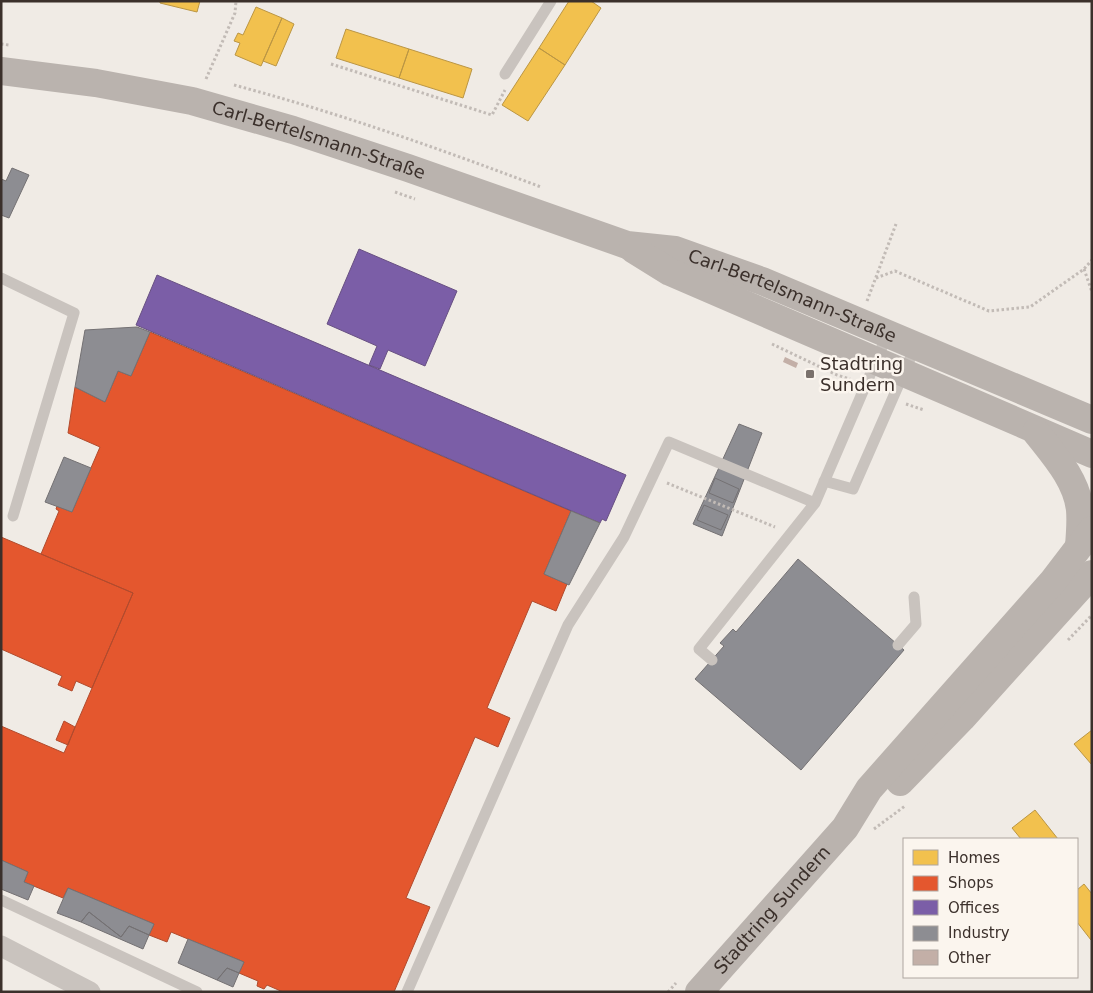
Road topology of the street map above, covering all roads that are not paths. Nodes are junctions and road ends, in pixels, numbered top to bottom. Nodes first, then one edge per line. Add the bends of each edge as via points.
1 (551, 1) edge
2 (1, 71) edge
3 (505, 74) road end
4 (627, 246) junction
5 (1, 278) edge
6 (888, 333) junction
7 (916, 345) junction
8 (875, 362) junction
9 (903, 374) junction
10 (1092, 420) edge
11 (1036, 431) junction
12 (1092, 454) edge
13 (824, 481) junction
14 (815, 503) junction
15 (13, 516) dead end
16 (1086, 538) edge
17 (1092, 574) edge
18 (914, 597) dead end
19 (898, 645) dead end
20 (712, 660) dead end
21 (845, 828) junction
22 (1, 900) edge
23 (1, 946) edge
24 (90, 992) edge
25 (197, 992) edge
26 (407, 992) edge
27 (699, 992) edge

1 - 3 lane
2 - 4 main road, Carl-Bertelsmann-Straße via 96,83 192,101 400,165
4 - 6 main road, Carl-Bertelsmann-Straße via 675,250 762,281
4 - 8 main road, Carl-Bertelsmann-Straße via 670,272
5 - 15 lane via 74,313
6 - 7 main road, Carl-Bertelsmann-Straße
6 - 8 lane
7 - 9 lane
7 - 10 main road, Carl-Bertelsmann-Straße
8 - 9 main road, Carl-Bertelsmann-Straße
8 - 13 lane
9 - 11 main road, Carl-Bertelsmann-Straße
9 - 13 lane via 853,489
11 - 12 main road, Carl-Bertelsmann-Straße
11 - 16 main road via 1065,469 1080,509
13 - 14 lane
14 - 20 lane via 698,649
14 - 26 lane via 669,442 624,537 568,625
16 - 21 main road, Stadtring Sundern via 1047,588 869,790
17 - 21 main road, Stadtring Sundern via 955,725 881,800
18 - 19 lane via 916,624
21 - 27 main road, Stadtring Sundern
22 - 25 lane
23 - 24 street

